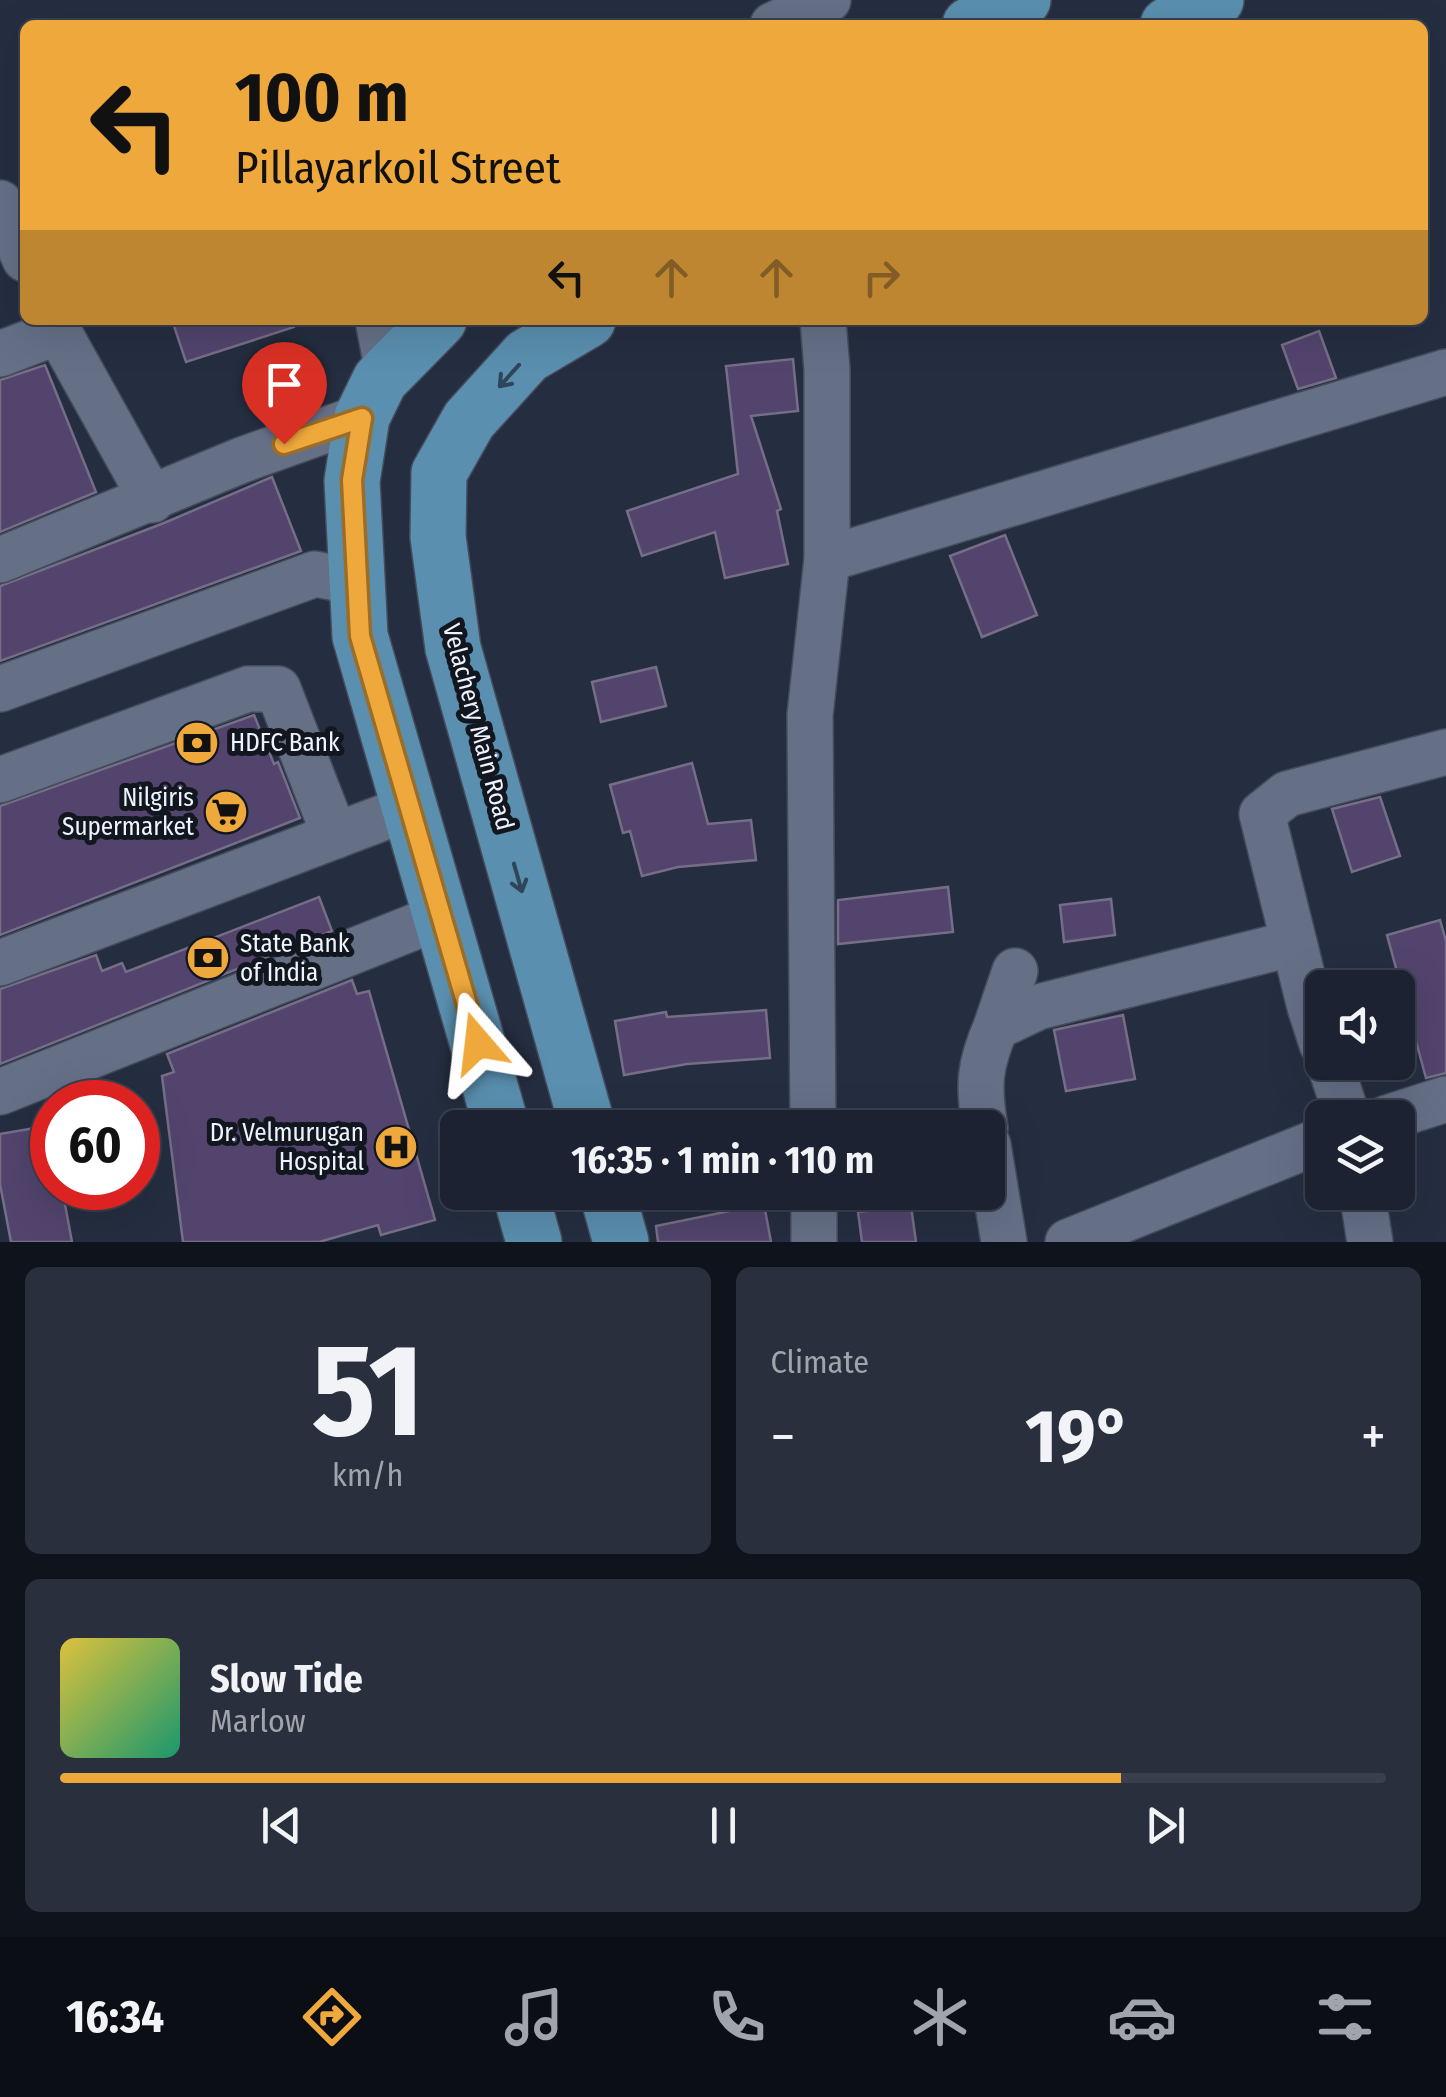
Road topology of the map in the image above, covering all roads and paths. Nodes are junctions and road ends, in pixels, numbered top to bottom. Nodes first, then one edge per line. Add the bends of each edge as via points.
1 (1022, 0) edge
2 (1216, 0) edge
3 (822, 7) edge
4 (786, 20) edge
5 (980, 20) edge
6 (1178, 20) edge
7 (0, 203) edge
8 (20, 248) edge
9 (433, 325) edge
10 (580, 325) edge
11 (822, 325) edge
12 (55, 326) edge
13 (0, 354) edge
14 (376, 370) edge
15 (1446, 372) edge
16 (152, 500) junction
17 (828, 559) junction
18 (0, 560) edge
19 (358, 588) junction
20 (0, 689) edge
21 (1446, 752) edge
22 (0, 780) edge
23 (411, 806) junction
24 (335, 836) junction
25 (439, 917) junction
26 (1294, 943) junction
27 (0, 963) edge
28 (1015, 971) dead end
29 (1305, 983) edge
30 (996, 1027) junction
31 (0, 1092) edge
32 (1446, 1099) edge
33 (1415, 1109) edge
34 (497, 1110) edge
35 (583, 1110) edge
36 (814, 1110) edge
37 (981, 1110) edge
38 (1305, 1147) edge
39 (525, 1210) edge
40 (611, 1210) edge
41 (814, 1210) edge
42 (999, 1210) edge
43 (1365, 1210) edge
44 (534, 1242) edge
45 (620, 1242) edge
46 (814, 1242) edge
47 (1004, 1242) edge
48 (1068, 1242) edge
49 (1370, 1242) edge

1 - 5 main road
2 - 6 main road
3 - 4 street
7 - 8 street
9 - 14 main road
10 -> 35 main road, Velachery Main Road via 528,356 469,420 439,473 438,537 453,648
11 - 17 street
12 - 13 street
12 - 16 street
14 - 16 street via 242,460
14 - 19 main road via 352,480
15 - 17 street
16 - 18 street
17 - 36 street via 810,715
19 - 20 street via 315,574
19 - 23 main road via 360,636
21 - 26 street via 1287,794 1262,814
22 - 24 street via 248,689 278,689
23 - 24 street
23 - 25 main road
24 - 27 street
25 - 31 street
25 - 34 main road
26 - 29 street
26 - 30 street via 1038,1007
28 - 30 street
30 - 37 street via 982,1059
32 - 33 street
38 - 48 street
39 - 44 main road
40 - 45 main road
41 - 46 street
42 - 47 street
43 - 49 street

